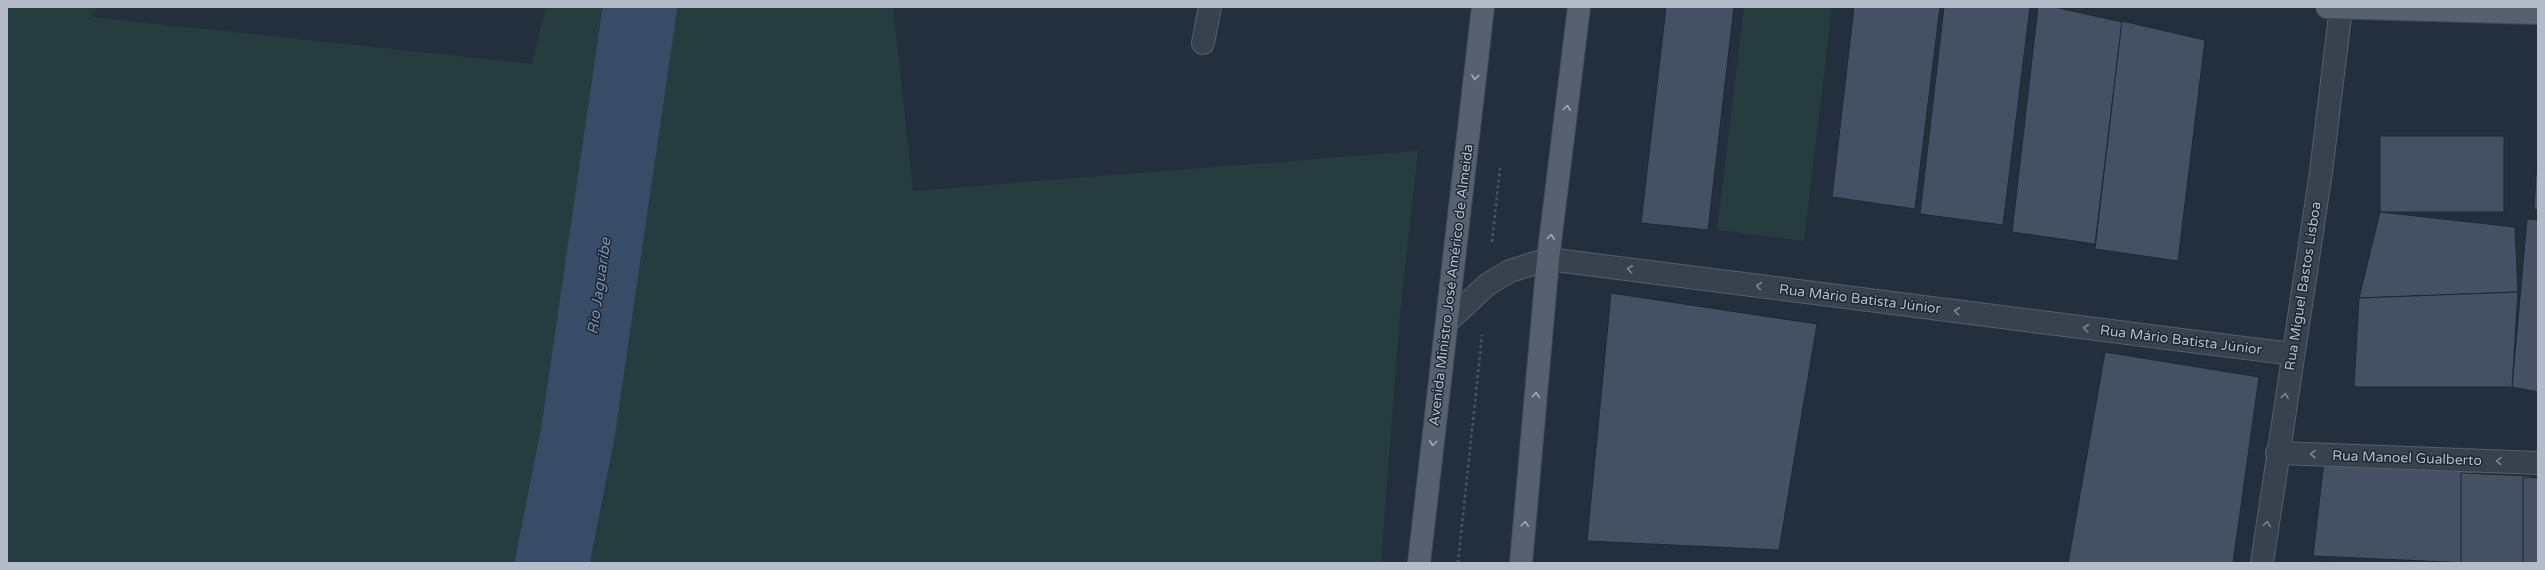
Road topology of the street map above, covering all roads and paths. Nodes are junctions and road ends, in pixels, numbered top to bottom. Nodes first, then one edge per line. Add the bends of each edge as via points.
1 (1210, 7) edge
2 (1483, 7) edge
3 (2334, 8) edge
4 (2452, 10) edge
5 (2538, 13) edge
6 (1577, 17) edge
7 (1203, 43) dead end
8 (1548, 259) junction
9 (1447, 322) junction
10 (2292, 354) junction
11 (2277, 453) junction
12 (2538, 463) edge
13 (1419, 563) edge
14 (1521, 563) edge
15 (2262, 563) edge

1 - 7 street
2 -> 9 main road, Avenida Ministro José Américo de Almeida
3 - 4 main road
3 - 10 street, Rua Miguel Bastos Lisboa via 2321,172
4 - 5 main road
8 -> 6 main road
8 - 9 street, Rua Mário Batista Júnior via 1510,271 1488,284
10 -> 8 street, Rua Mário Batista Júnior
14 -> 8 main road
9 -> 13 main road, Avenida Ministro José Américo de Almeida
11 -> 10 street, Rua Miguel Bastos Lisboa
12 -> 11 street, Rua Manoel Gualberto
15 -> 11 street, Rua Miguel Bastos Lisboa

